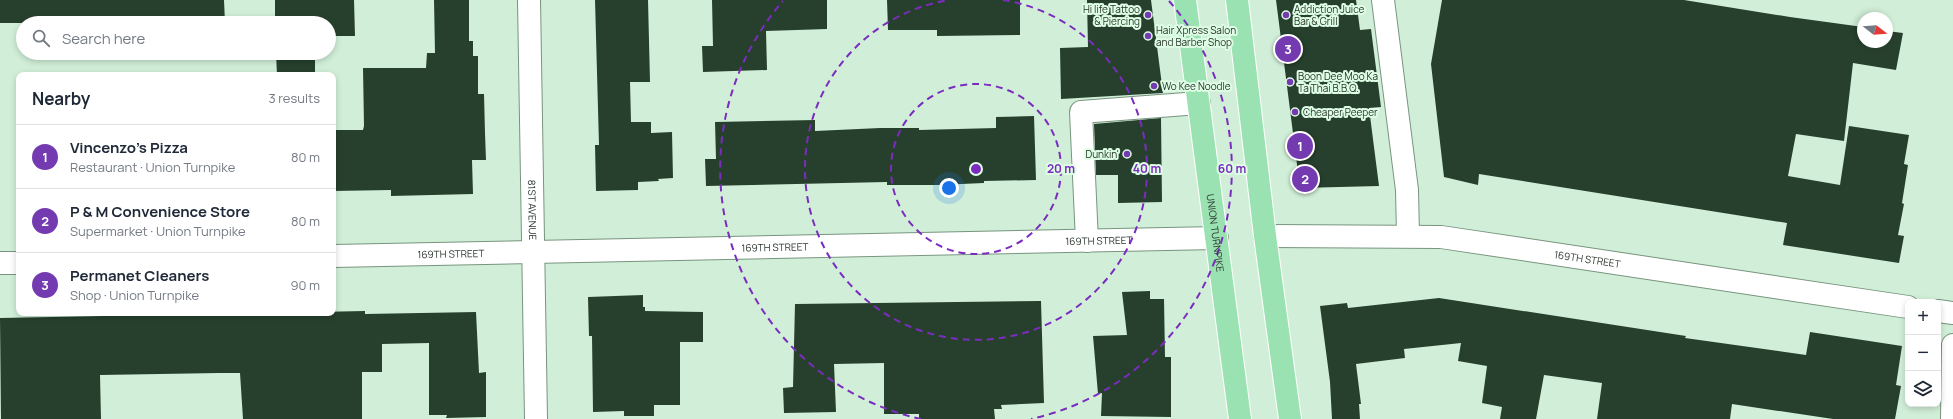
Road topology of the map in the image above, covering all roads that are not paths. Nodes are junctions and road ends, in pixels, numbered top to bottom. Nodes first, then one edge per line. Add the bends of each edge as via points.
1 (529, 0) edge
2 (1185, 0) edge
3 (1237, 0) edge
4 (1383, 0) edge
5 (1199, 103) junction
6 (1265, 236) junction
7 (1408, 236) junction
8 (1217, 238) junction
9 (1087, 241) junction
10 (534, 252) junction
11 (336, 256) edge
12 (0, 263) edge
13 (16, 263) edge
14 (1905, 307) edge
15 (1941, 311) edge
16 (1953, 313) edge
17 (1953, 345) edge
18 (536, 419) edge
19 (1240, 419) edge
20 (1290, 419) edge
21 (1952, 419) edge

1 - 10 street, 81ST AVENUE
2 - 5 main road, UNION TURNPIKE
3 - 6 main road
4 - 7 street via 1407,190
5 - 8 main road, UNION TURNPIKE
5 - 9 street via 1081,112
6 - 7 street, 169TH STREET
6 - 20 main road
7 - 14 street, 169TH STREET via 1449,238
8 - 9 street, 169TH STREET
8 - 19 main road, UNION TURNPIKE
9 - 10 street, 169TH STREET
10 - 11 street, 169TH STREET
10 - 18 street, 81ST AVENUE
12 - 13 street
15 - 16 street
17 - 21 street

